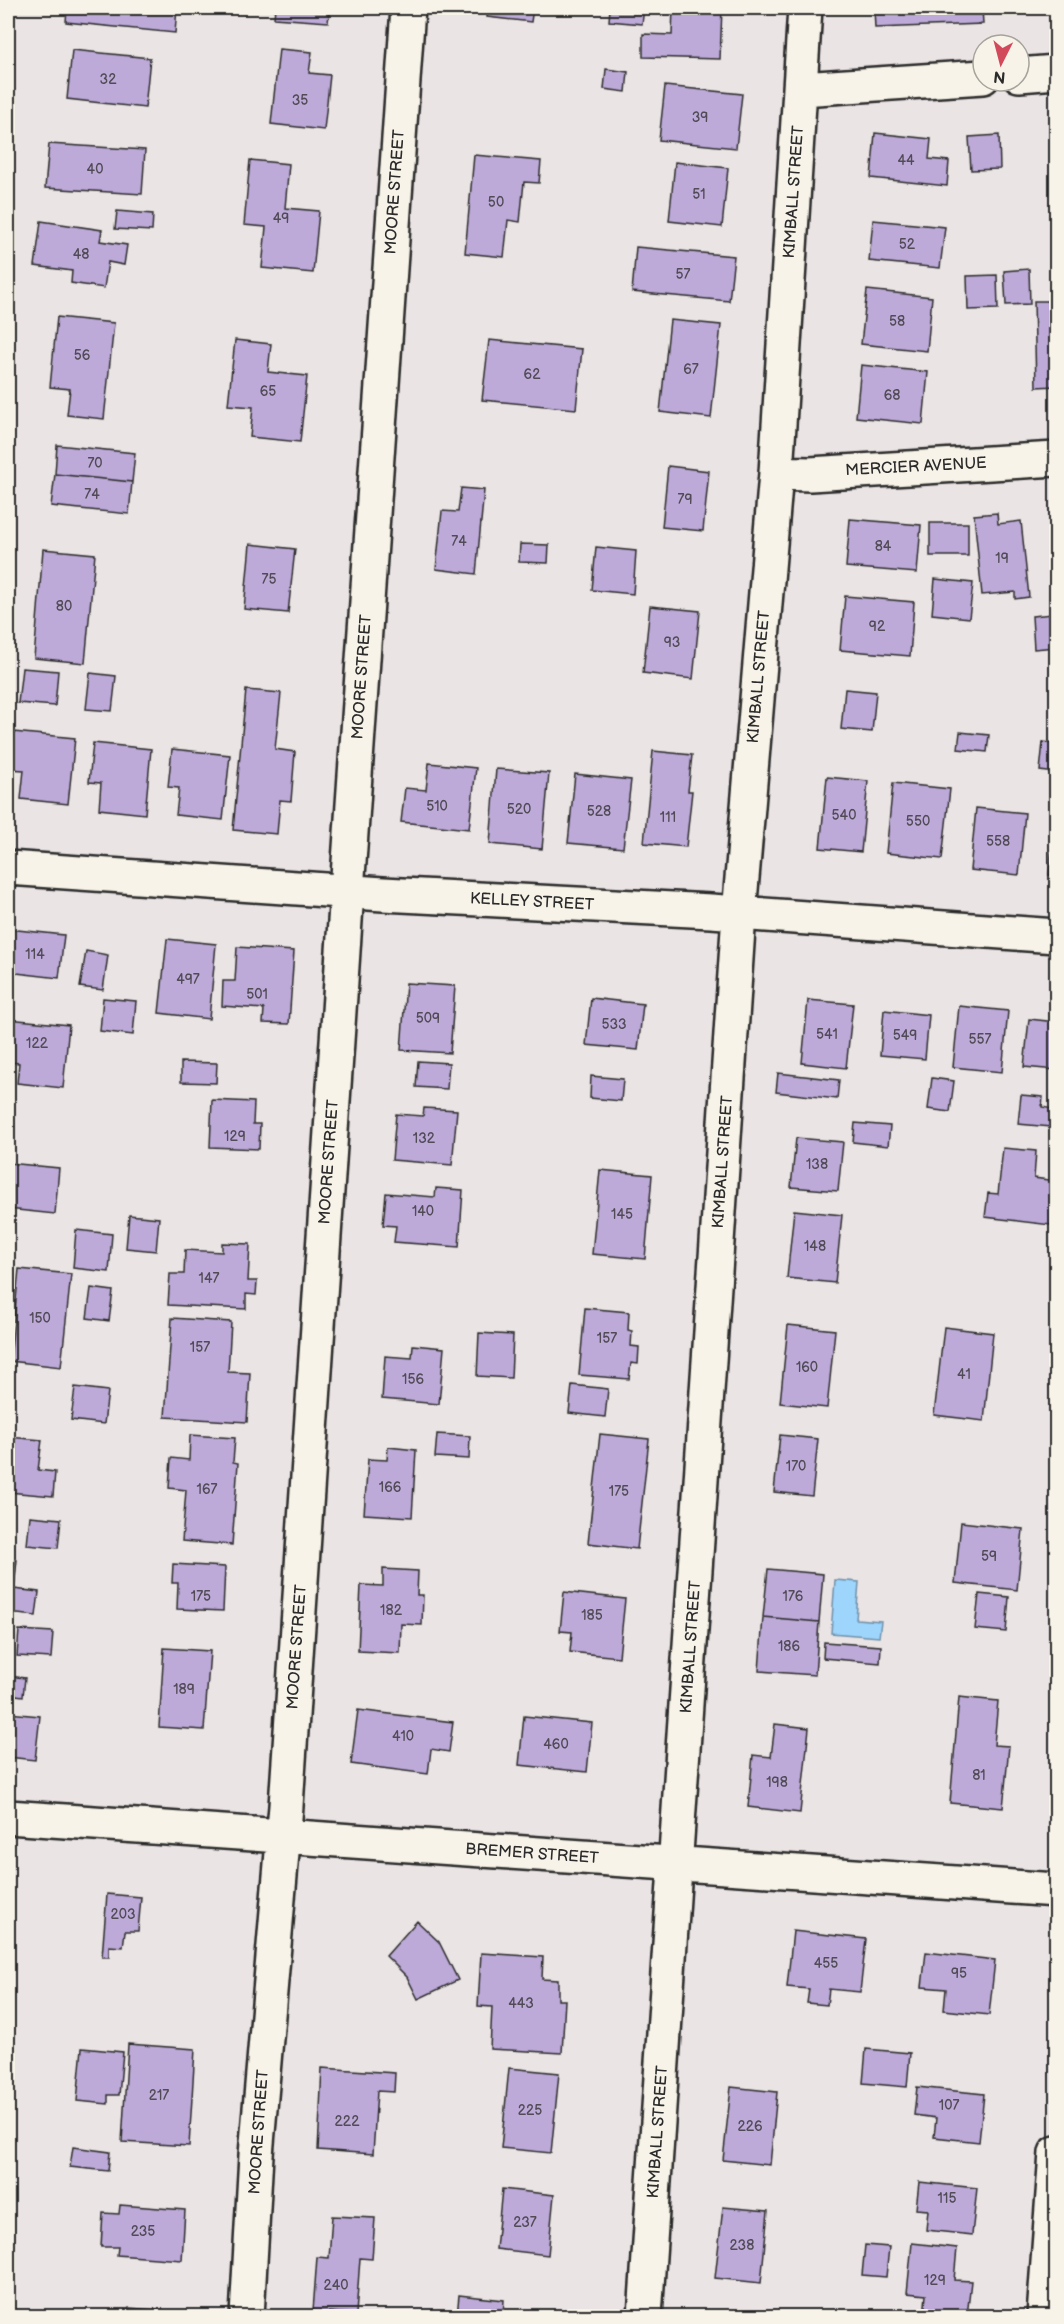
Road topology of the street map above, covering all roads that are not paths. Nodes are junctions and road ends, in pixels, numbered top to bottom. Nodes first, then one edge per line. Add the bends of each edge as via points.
1 (408, 8) edge
2 (805, 8) edge
3 (1056, 72) edge
4 (1031, 74) edge
5 (971, 78) edge
6 (801, 89) junction
7 (1056, 459) edge
8 (776, 474) junction
9 (8, 868) edge
10 (346, 891) junction
11 (739, 914) junction
12 (1056, 936) edge
13 (8, 1817) edge
14 (284, 1836) junction
15 (677, 1864) junction
16 (1056, 1890) edge
17 (1056, 2153) edge
18 (1049, 2300) edge
19 (247, 2316) edge
20 (645, 2316) edge

1 - 10 street, MOORE STREET
2 - 6 street, KIMBALL STREET
3 - 4 street
5 - 6 street
6 - 8 street, KIMBALL STREET
7 - 8 street, MERCIER AVENUE
8 - 11 street, KIMBALL STREET
9 - 10 street, KELLEY STREET
10 - 11 street, KELLEY STREET
10 - 14 street, MOORE STREET
11 - 12 street, KELLEY STREET
11 - 15 street, KIMBALL STREET
13 - 14 street, BREMER STREET
14 - 15 street, BREMER STREET
14 - 19 street, MOORE STREET via 257,2144
15 - 16 street, BREMER STREET
15 - 20 street, KIMBALL STREET
17 - 18 street

